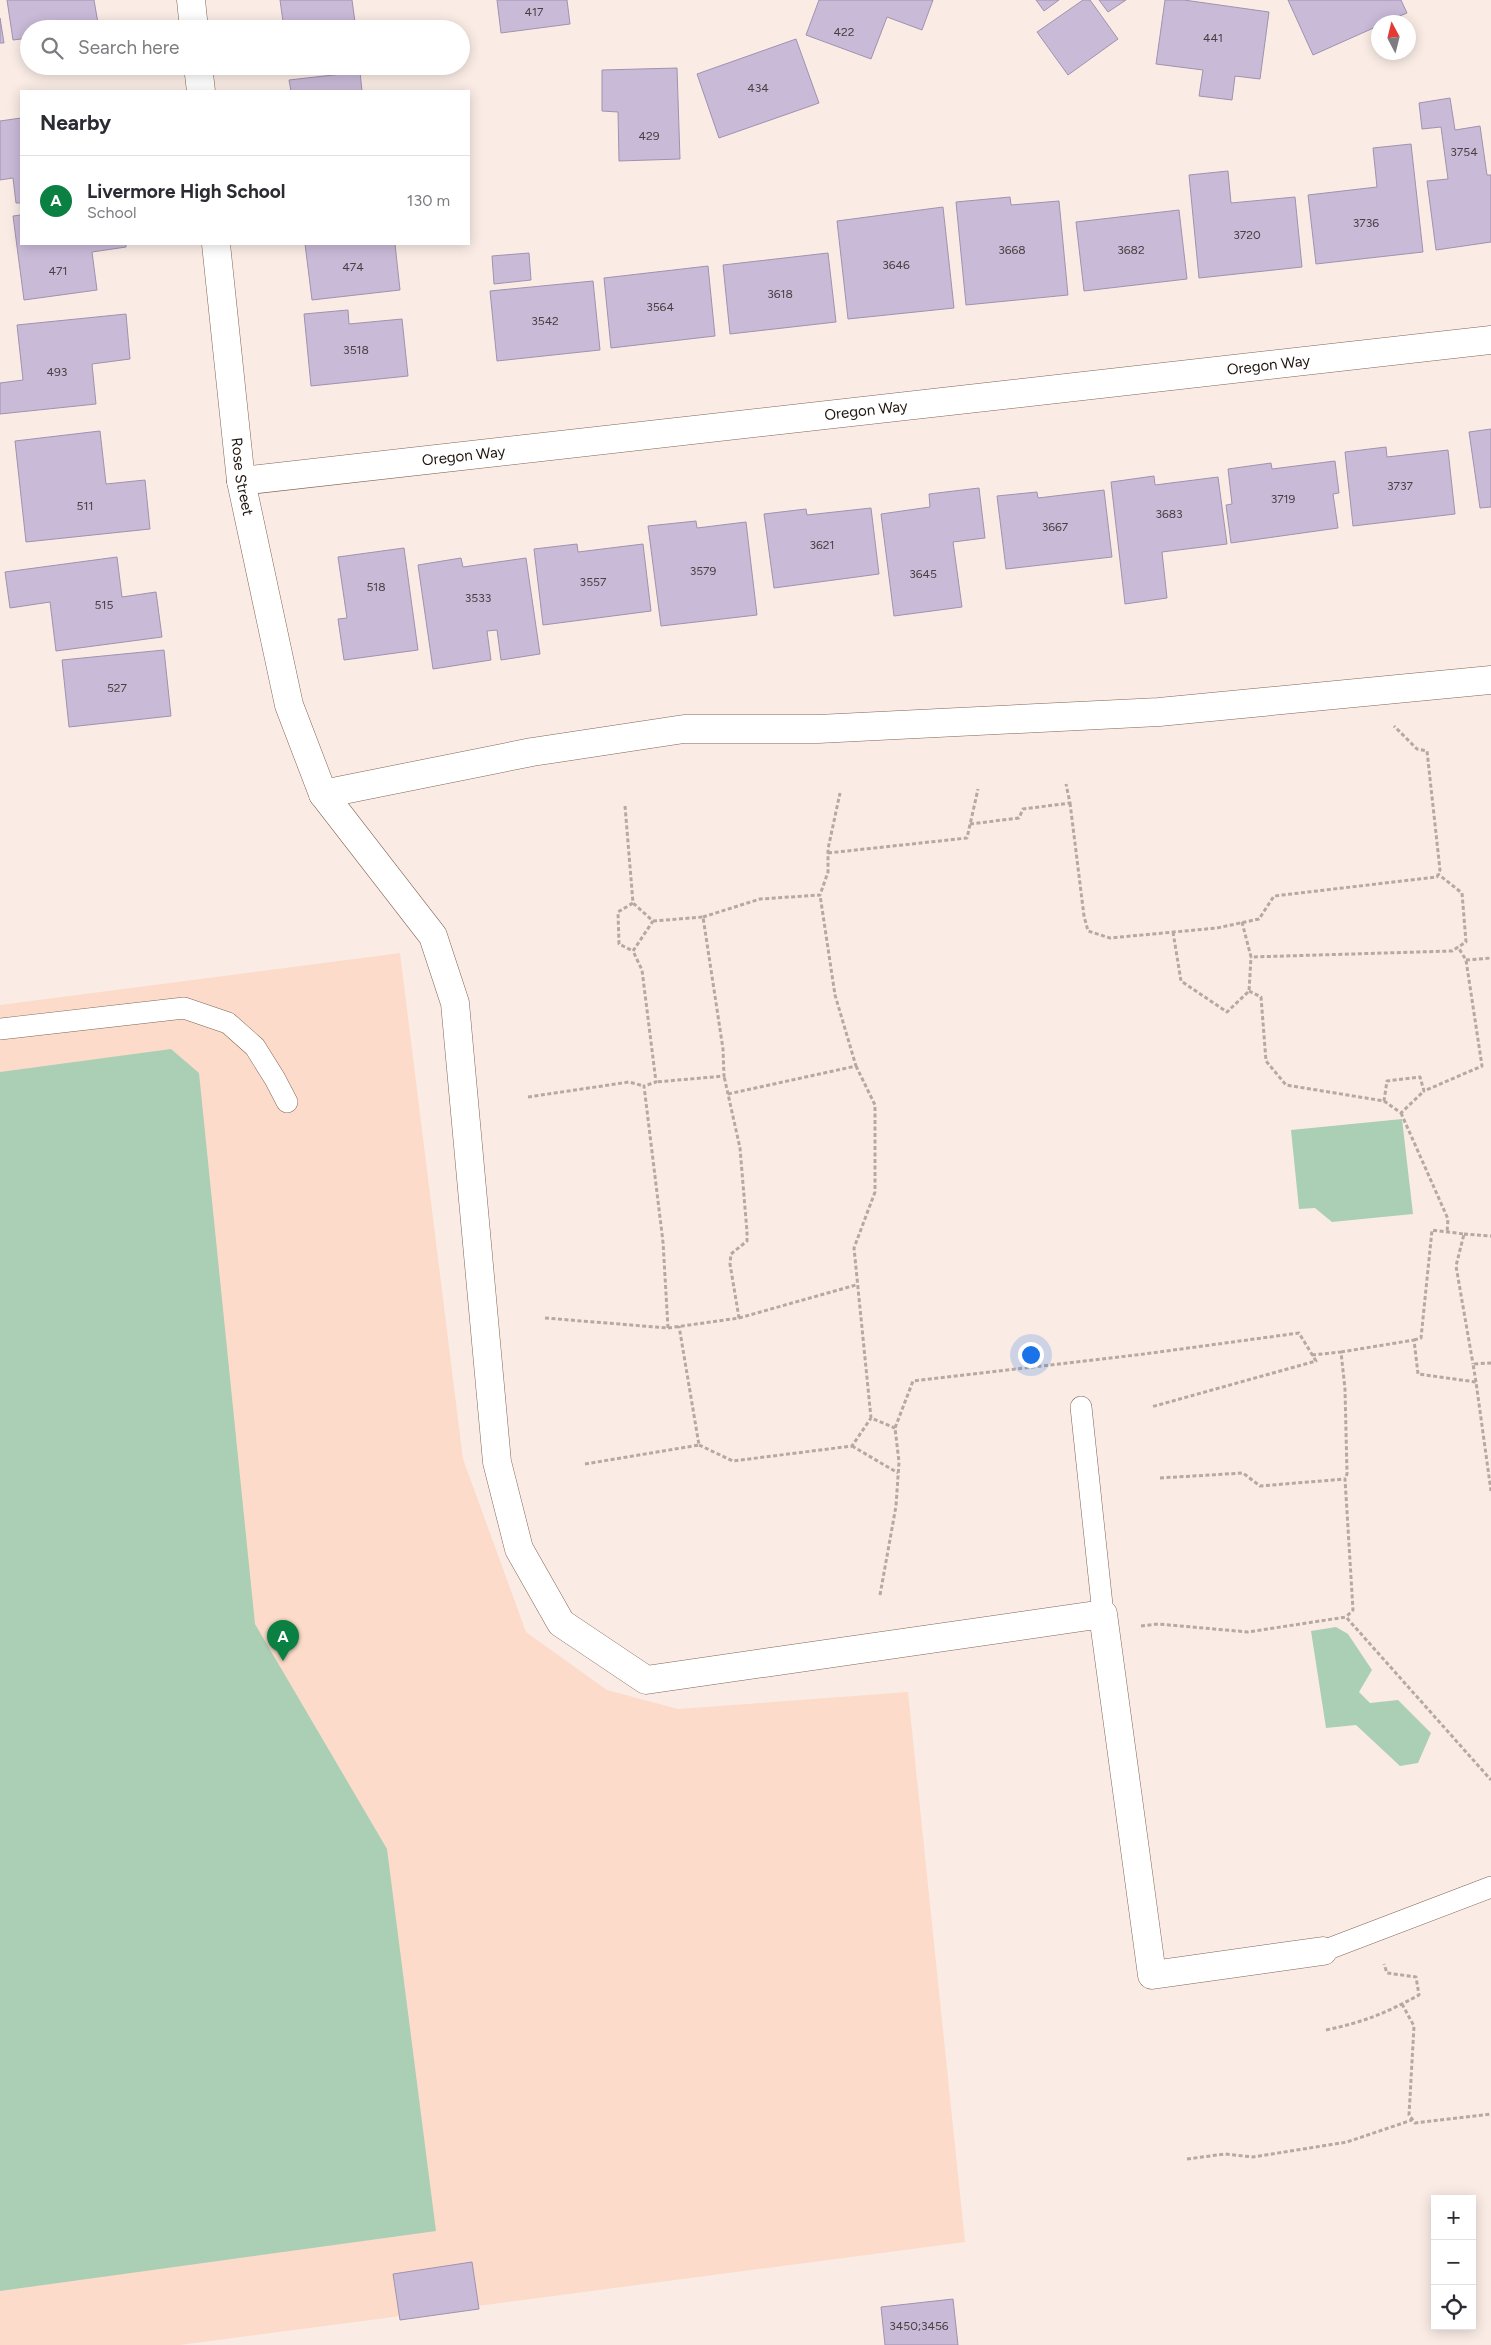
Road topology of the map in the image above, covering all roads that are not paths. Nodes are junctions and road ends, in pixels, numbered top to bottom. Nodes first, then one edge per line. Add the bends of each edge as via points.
1 (191, 0) edge
2 (193, 20) edge
3 (199, 75) edge
4 (201, 90) edge
5 (216, 245) edge
6 (1491, 340) edge
7 (241, 481) junction
8 (1491, 680) edge
9 (323, 794) junction
10 (0, 1029) edge
11 (286, 1102) dead end
12 (1081, 1407) dead end
13 (1104, 1622) junction
14 (1491, 1887) edge
15 (1323, 1951) joint

1 - 2 street
3 - 4 street
5 - 7 street, Rose Street
6 - 7 street, Oregon Way
7 - 9 street, Rose Street via 289,705
8 - 9 street via 1159,712 818,729 684,729 532,752
9 - 13 street, Rose Street via 433,936 455,1003 497,1462 519,1549 561,1623 646,1680
10 - 11 lane via 184,1008 228,1023 255,1047
12 - 13 lane
13 - 15 street via 1152,1975
14 - 15 lane

